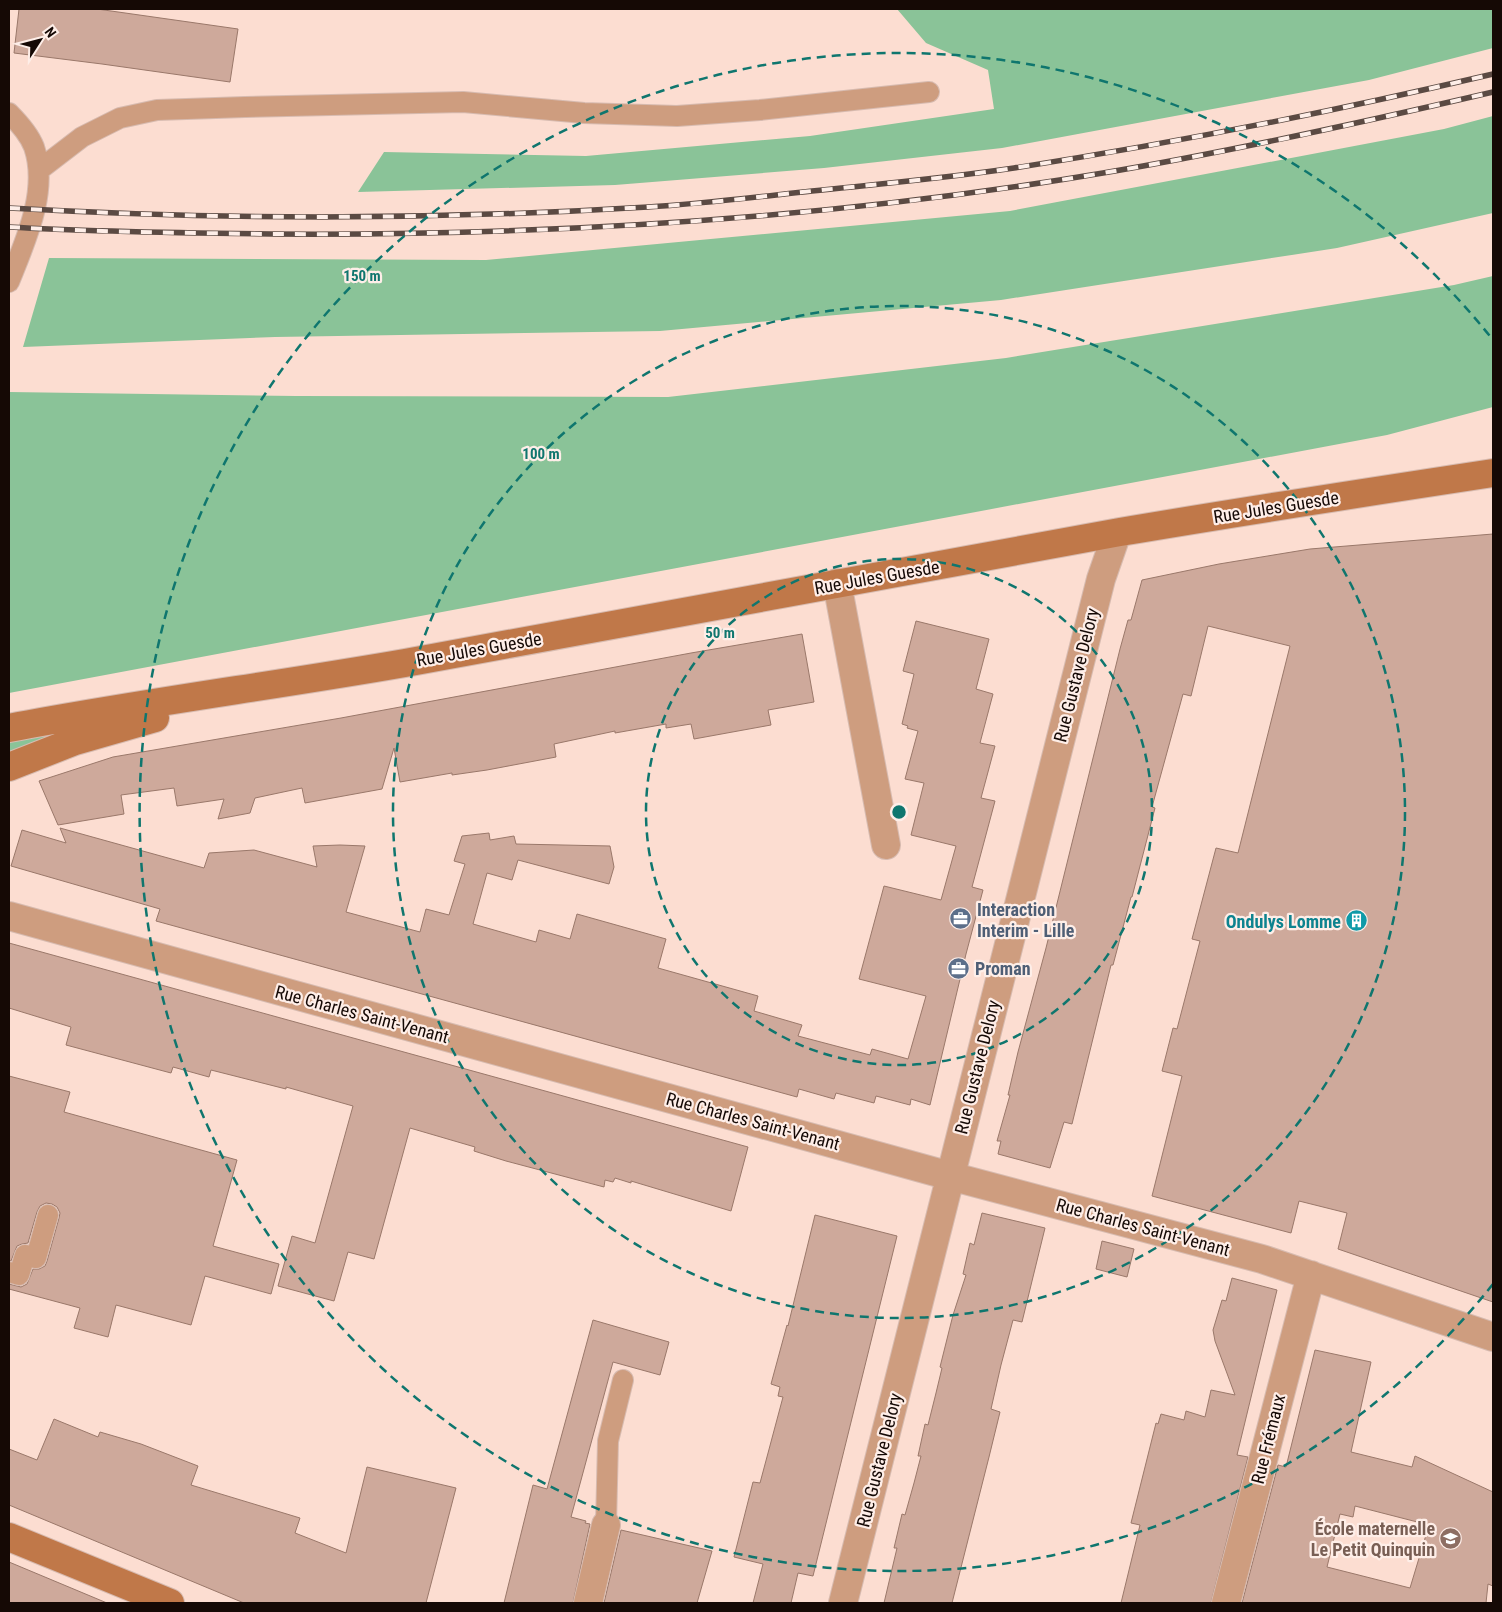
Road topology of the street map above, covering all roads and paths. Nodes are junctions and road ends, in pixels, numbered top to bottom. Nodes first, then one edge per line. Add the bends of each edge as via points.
1 (929, 92) dead end
2 (9, 113) edge
3 (40, 170) junction
4 (9, 282) edge
5 (1493, 473) edge
6 (1118, 533) junction
7 (838, 584) junction
8 (262, 687) junction
9 (9, 728) edge
10 (9, 767) edge
11 (886, 845) dead end
12 (9, 916) edge
13 (950, 1176) junction
14 (48, 1215) dead end
15 (9, 1272) edge
16 (1311, 1275) junction
17 (1493, 1337) edge
18 (623, 1380) dead end
19 (606, 1525) joint
20 (9, 1537) edge
21 (170, 1603) edge
22 (588, 1603) edge
23 (843, 1603) edge
24 (1226, 1603) edge

1 - 3 lane via 677,116 584,114 463,102 156,110 120,118 82,137
2 - 3 lane via 24,128 34,146
3 - 4 lane via 34,210
5 - 6 street, Rue Jules Guesde
6 - 7 street, Rue Jules Guesde
6 - 13 street, Rue Gustave Delory via 1101,579
7 - 8 street, Rue Jules Guesde
7 - 11 street
8 - 9 street, Rue Jules Guesde
8 - 10 street, Rue Jules Guesde via 75,741
12 - 13 street, Rue Charles Saint-Venant
13 - 16 street, Rue Charles Saint-Venant via 1193,1240
13 - 23 street, Rue Gustave Delory
14 - 15 lane via 36,1258 25,1255 19,1275
16 - 17 street, Rue Charles Saint-Venant
16 - 24 street, Rue Frémaux
18 - 19 lane via 608,1441
19 - 22 street
20 - 21 street

